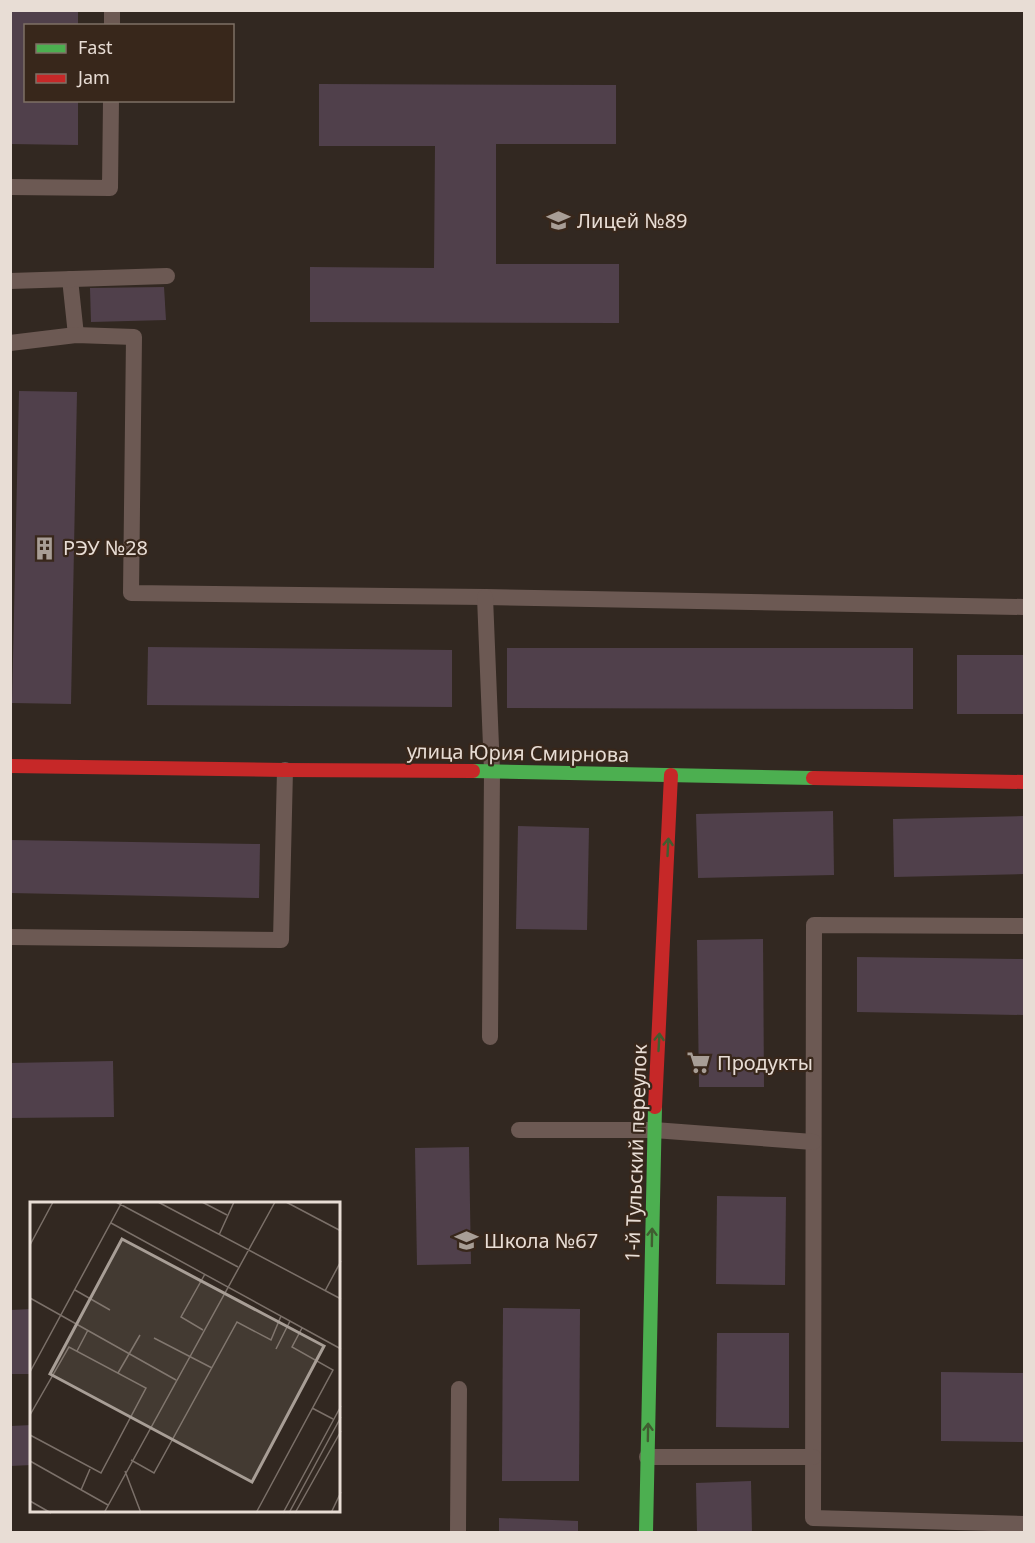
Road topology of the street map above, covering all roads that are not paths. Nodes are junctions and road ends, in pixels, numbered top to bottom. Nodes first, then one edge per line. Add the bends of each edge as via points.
1 (111, 102) edge
2 (10, 187) edge
3 (167, 276) dead end
4 (70, 279) junction
5 (10, 281) edge
6 (76, 335) junction
7 (10, 343) edge
8 (484, 597) junction
9 (1024, 608) edge
10 (10, 766) edge
11 (285, 770) junction
12 (492, 771) junction
13 (671, 775) junction
14 (1024, 782) edge
15 (1024, 926) edge
16 (10, 937) edge
17 (490, 1037) dead end
18 (519, 1130) dead end
19 (654, 1130) junction
20 (813, 1142) junction
21 (459, 1389) dead end
22 (647, 1456) junction
23 (813, 1457) junction
24 (1024, 1524) edge
25 (458, 1533) edge
26 (646, 1533) edge

1 - 2 lane via 110,188
3 - 4 lane
4 - 5 lane
4 - 6 lane
6 - 7 lane
6 - 8 lane via 134,337 131,593
8 - 9 lane
8 - 12 lane
10 - 11 street, улица Юрия Смирнова
11 - 12 street, улица Юрия Смирнова
11 - 16 lane via 281,940
12 - 13 street, улица Юрия Смирнова
12 - 17 lane
13 - 14 street, улица Юрия Смирнова
19 -> 13 street, 1-й Тульский переулок
15 - 20 lane via 814,925
18 - 19 lane
19 - 20 lane
22 -> 19 street, 1-й Тульский переулок
20 - 23 lane
21 - 25 lane
22 - 23 lane
22 - 26 street, 1-й Тульский переулок
23 - 24 lane via 813,1518

